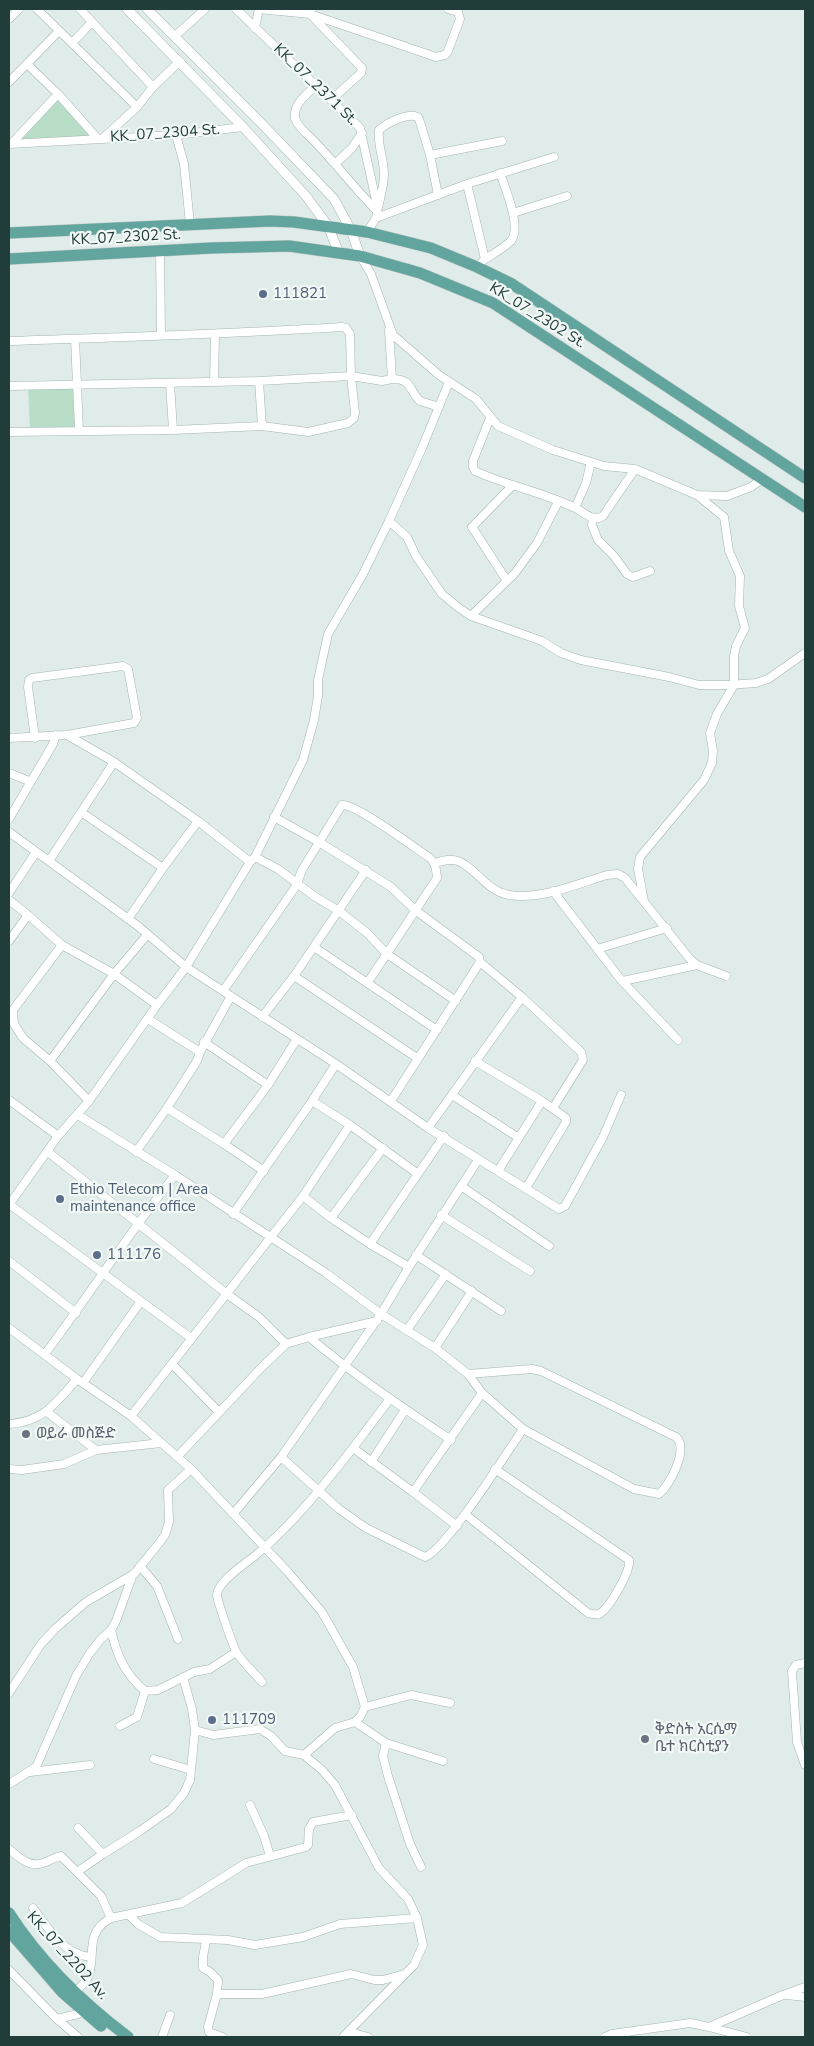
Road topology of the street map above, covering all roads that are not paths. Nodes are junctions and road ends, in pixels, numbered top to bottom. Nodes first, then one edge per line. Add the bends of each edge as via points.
1 (19, 9) edge
2 (37, 9) edge
3 (80, 9) edge
4 (127, 9) edge
5 (205, 9) edge
6 (236, 9) edge
7 (259, 9) edge
8 (448, 9) edge
9 (152, 10) edge
10 (311, 12) edge
11 (9, 19) edge
12 (92, 22) junction
13 (255, 28) junction
14 (59, 31) junction
15 (175, 36) junction
16 (72, 43) junction
17 (180, 61) junction
18 (28, 64) junction
19 (9, 82) edge
20 (315, 86) junction
21 (152, 88) junction
22 (58, 94) junction
23 (331, 100) junction
24 (136, 107) junction
25 (243, 127) junction
26 (362, 133) junction
27 (176, 134) junction
28 (100, 138) junction
29 (502, 141) dead end
30 (10, 143) edge
31 (430, 155) junction
32 (554, 157) dead end
33 (336, 163) junction
34 (500, 173) junction
35 (467, 184) junction
36 (438, 195) junction
37 (567, 196) dead end
38 (376, 211) junction
39 (513, 213) junction
40 (190, 224) junction
41 (328, 226) junction
42 (351, 230) junction
43 (9, 232) edge
44 (367, 232) junction
45 (160, 252) junction
46 (339, 253) junction
47 (360, 256) junction
48 (9, 259) edge
49 (481, 263) junction
50 (389, 328) junction
51 (161, 335) junction
52 (215, 335) junction
53 (75, 339) junction
54 (9, 341) edge
55 (351, 376) junction
56 (392, 379) junction
57 (214, 381) junction
58 (259, 381) junction
59 (449, 382) junction
60 (170, 383) junction
61 (77, 384) junction
62 (9, 386) edge
63 (439, 407) junction
64 (490, 418) junction
65 (262, 426) junction
66 (79, 430) junction
67 (173, 430) junction
68 (9, 432) edge
69 (591, 462) junction
70 (636, 470) junction
71 (762, 478) junction
72 (805, 478) edge
73 (513, 485) junction
74 (697, 495) junction
75 (558, 502) junction
76 (805, 506) edge
77 (575, 508) junction
78 (593, 518) junction
79 (388, 521) junction
80 (650, 571) dead end
81 (507, 581) junction
82 (471, 616) junction
83 (805, 654) edge
84 (734, 685) junction
85 (56, 735) junction
86 (67, 735) junction
87 (9, 738) edge
88 (35, 738) junction
89 (114, 762) junction
90 (9, 773) edge
91 (30, 781) junction
92 (81, 812) junction
93 (274, 816) junction
94 (9, 819) edge
95 (198, 821) junction
96 (9, 832) edge
97 (319, 842) junction
98 (36, 852) junction
99 (253, 860) junction
100 (48, 861) junction
101 (435, 862) junction
102 (163, 868) junction
103 (366, 870) junction
104 (297, 882) junction
105 (553, 891) junction
106 (9, 893) edge
107 (9, 900) edge
108 (644, 901) junction
109 (339, 910) junction
110 (415, 910) junction
111 (28, 915) junction
112 (128, 919) junction
113 (666, 928) junction
114 (147, 935) junction
115 (9, 941) edge
116 (62, 945) junction
117 (314, 947) junction
118 (597, 949) junction
119 (387, 954) junction
120 (480, 962) junction
121 (698, 965) junction
122 (186, 968) junction
123 (114, 974) junction
124 (294, 976) junction
125 (726, 976) dead end
126 (623, 981) junction
127 (368, 982) junction
128 (223, 991) junction
129 (231, 996) junction
130 (522, 998) junction
131 (456, 1001) junction
132 (156, 1005) junction
133 (11, 1009) edge
134 (262, 1017) junction
135 (148, 1019) junction
136 (437, 1030) junction
137 (297, 1039) junction
138 (678, 1040) dead end
139 (204, 1042) junction
140 (200, 1052) junction
141 (417, 1058) junction
142 (50, 1061) junction
143 (475, 1061) junction
144 (336, 1064) junction
145 (268, 1085) junction
146 (452, 1095) junction
147 (621, 1096) dead end
148 (9, 1100) edge
149 (89, 1101) junction
150 (312, 1101) junction
151 (391, 1101) junction
152 (542, 1101) junction
153 (167, 1108) junction
154 (553, 1108) junction
155 (78, 1115) junction
156 (350, 1125) junction
157 (428, 1128) junction
158 (58, 1136) junction
159 (444, 1136) junction
160 (519, 1138) junction
161 (224, 1144) junction
162 (383, 1148) junction
163 (48, 1152) junction
164 (136, 1152) junction
165 (478, 1160) junction
166 (264, 1171) junction
167 (498, 1171) junction
168 (418, 1174) junction
169 (175, 1175) junction
170 (461, 1186) junction
171 (526, 1188) junction
172 (303, 1196) junction
173 (9, 1204) edge
174 (233, 1214) junction
175 (441, 1215) junction
176 (331, 1218) junction
177 (138, 1223) junction
178 (270, 1238) junction
179 (370, 1244) junction
180 (549, 1246) dead end
181 (416, 1255) junction
182 (9, 1262) edge
183 (409, 1267) junction
184 (530, 1271) dead end
185 (104, 1274) junction
186 (446, 1274) junction
187 (472, 1291) junction
188 (226, 1294) junction
189 (141, 1302) junction
190 (501, 1311) dead end
191 (76, 1313) junction
192 (379, 1318) junction
193 (9, 1328) edge
194 (407, 1330) junction
195 (310, 1337) junction
196 (191, 1338) junction
197 (286, 1344) junction
198 (435, 1348) junction
199 (45, 1354) junction
200 (172, 1364) junction
201 (344, 1367) junction
202 (468, 1374) junction
203 (80, 1381) junction
204 (482, 1393) junction
205 (390, 1400) junction
206 (405, 1410) junction
207 (47, 1412) junction
208 (219, 1412) junction
209 (131, 1416) junction
210 (9, 1424) edge
211 (523, 1429) junction
212 (451, 1440) junction
213 (161, 1443) junction
214 (353, 1448) junction
215 (96, 1450) junction
216 (178, 1456) junction
217 (281, 1456) junction
218 (371, 1462) junction
219 (191, 1468) junction
220 (9, 1469) edge
221 (495, 1469) junction
222 (320, 1490) junction
223 (414, 1492) junction
224 (234, 1513) junction
225 (465, 1514) junction
226 (457, 1526) junction
227 (265, 1547) junction
228 (140, 1566) junction
229 (134, 1574) junction
230 (111, 1630) junction
231 (178, 1639) dead end
232 (236, 1652) junction
233 (805, 1663) edge
234 (183, 1677) junction
235 (262, 1682) dead end
236 (145, 1692) junction
237 (9, 1693) edge
238 (450, 1703) dead end
239 (365, 1707) junction
240 (355, 1722) junction
241 (120, 1726) dead end
242 (195, 1730) junction
243 (386, 1743) junction
244 (304, 1756) junction
245 (154, 1759) dead end
246 (443, 1761) dead end
247 (90, 1765) dead end
248 (805, 1765) edge
249 (191, 1770) junction
250 (30, 1772) junction
251 (9, 1784) edge
252 (250, 1805) dead end
253 (352, 1815) junction
254 (78, 1828) dead end
255 (9, 1848) edge
256 (103, 1854) junction
257 (270, 1856) junction
258 (421, 1867) dead end
259 (78, 1872) junction
260 (33, 1908) dead end
261 (9, 1913) edge
262 (129, 1915) junction
263 (111, 1918) junction
264 (417, 1918) junction
265 (9, 1931) edge
266 (206, 1940) junction
267 (90, 1957) junction
268 (9, 1970) edge
269 (404, 1974) junction
270 (805, 1987) edge
271 (75, 1992) junction
272 (217, 1994) junction
273 (783, 1995) junction
274 (805, 1997) edge
275 (82, 2010) junction
276 (170, 2015) dead end
277 (57, 2019) junction
278 (710, 2027) junction
279 (350, 2032) junction
280 (78, 2037) edge
281 (116, 2037) edge
282 (128, 2037) edge
283 (162, 2037) edge
284 (222, 2037) edge
285 (343, 2037) edge
286 (368, 2037) edge
287 (605, 2037) edge
288 (747, 2037) edge

1 - 11 street
2 - 14 street
3 - 12 street
4 - 17 street
5 - 15 street
6 - 13 street, KK_07_2371 St.
7 - 10 street
7 - 13 street
8 - 10 street via 458,12 460,19 448,51 436,57
9 - 15 street
10 - 23 street via 362,68 361,73
12 - 16 street
12 - 21 street
13 - 20 street, KK_07_2371 St.
14 - 16 street
14 - 18 street
15 - 42 street via 334,199
16 - 24 street
17 - 21 street
17 - 25 street
18 - 19 street
18 - 22 street
20 - 23 street, KK_07_2371 St.
20 - 33 street via 299,102 295,117 297,124
21 - 24 street
22 - 28 street
22 - 30 street
23 - 26 street, KK_07_2371 St.
24 - 28 street
25 - 27 street, KK_07_2304 St.
25 - 41 street via 306,196
26 - 33 street
26 - 38 street, KK_07_2371 St.
27 - 28 street, KK_07_2304 St.
27 - 40 street via 184,164
28 - 30 street, KK_07_2304 St.
29 - 31 street
31 - 36 street
31 - 38 street via 418,117 414,115 381,128 378,134 384,173
32 - 34 street
33 - 38 street
34 - 35 street
34 - 39 street
35 - 36 street
35 - 49 street
36 - 38 street
37 - 39 street
38 - 44 street
39 - 49 street via 512,240
40 - 41 main road, KK_07_2302 St. via 270,221
40 - 43 main road, KK_07_2302 St.
41 - 42 main road, KK_07_2302 St.
41 - 46 street
42 - 44 main road, KK_07_2302 St.
42 - 47 street
44 - 49 main road, KK_07_2302 St.
45 - 46 main road, KK_07_2302 St. via 289,246
45 - 48 main road, KK_07_2302 St.
45 - 51 street
46 - 47 main road, KK_07_2302 St.
47 - 50 street via 371,274
47 - 71 main road, KK_07_2302 St. via 420,273 492,303
49 - 72 main road, KK_07_2302 St.
50 - 56 street
50 - 59 street via 398,341
51 - 52 street
51 - 53 street
52 - 55 street via 346,328 350,334
52 - 57 street
53 - 54 street
53 - 61 street
55 - 56 street via 382,381
55 - 58 street
55 - 65 street via 355,413 348,423 308,432
56 - 63 street via 404,380 420,401
57 - 58 street
57 - 60 street
58 - 65 street
59 - 63 street
59 - 64 street via 476,399
60 - 61 street
60 - 67 street
61 - 62 street
61 - 66 street
63 - 79 street
64 - 69 street via 498,426 553,450
64 - 73 street via 472,467
65 - 67 street
66 - 67 street
66 - 68 street
69 - 70 street
69 - 77 street
70 - 74 street
70 - 78 street via 603,516
71 - 74 street via 751,487 727,496
71 - 76 main road, KK_07_2302 St.
73 - 75 street
73 - 81 street via 472,527
74 - 84 street via 724,517 729,551 740,576 739,606 745,628 734,656
75 - 77 street
75 - 81 street via 537,544
77 - 78 street
78 - 80 street via 592,525 598,540 627,574 634,577
79 - 82 street via 407,537 442,594
79 - 93 street via 363,574 328,634 309,741 303,760
81 - 82 street
82 - 84 street via 542,641 581,660 699,686
83 - 84 street via 768,679 756,684
84 - 108 street via 710,733 712,763 704,780 640,858 638,869
85 - 86 street
85 - 88 street
85 - 91 street
86 - 88 street via 134,723 137,718 128,669 123,666 29,680
86 - 89 street
87 - 88 street
89 - 92 street
89 - 95 street
90 - 91 street
91 - 94 street
92 - 100 street
92 - 102 street
93 - 97 street
93 - 99 street
95 - 99 street
95 - 102 street
96 - 98 street
97 - 101 street via 345,804
97 - 103 street
97 - 104 street
98 - 100 street
98 - 106 street
99 - 104 street via 278,868
99 - 122 street
100 - 112 street
101 - 105 street via 458,861 494,890 507,894 527,896
101 - 110 street via 437,878
102 - 112 street
103 - 109 street
103 - 110 street via 391,887
104 - 109 street
104 - 128 street
105 - 108 street via 618,874
105 - 118 street
107 - 111 street
108 - 113 street
109 - 117 street
109 - 119 street
110 - 119 street
110 - 120 street
111 - 115 street
111 - 116 street
112 - 114 street
113 - 118 street
113 - 121 street
114 - 122 street
114 - 123 street
116 - 123 street
116 - 133 street
117 - 124 street
117 - 127 street
118 - 126 street
119 - 127 street
119 - 131 street
120 - 130 street
120 - 131 street
121 - 125 street
121 - 126 street
122 - 128 street
122 - 132 street
123 - 132 street
123 - 142 street
124 - 134 street
124 - 141 street
126 - 138 street
127 - 136 street
128 - 129 street
129 - 134 street
129 - 139 street
130 - 143 street
130 - 154 street via 583,1056
131 - 136 street
132 - 135 street
133 - 142 street via 14,1024 22,1038
134 - 137 street
135 - 140 street
135 - 149 street
136 - 141 street
137 - 144 street
137 - 145 street
139 - 140 street
139 - 145 street
140 - 153 street
141 - 151 street
142 - 149 street
143 - 146 street
143 - 152 street
144 - 150 street
144 - 151 street
145 - 161 street
146 - 157 street
146 - 160 street
147 - 171 street via 603,1137 565,1206 559,1209
148 - 158 street
149 - 155 street
150 - 156 street
150 - 166 street
151 - 157 street
152 - 154 street
152 - 160 street
153 - 161 street
153 - 164 street
154 - 171 street via 565,1115 566,1122
155 - 158 street
155 - 164 street
156 - 162 street
156 - 172 street
157 - 159 street
158 - 163 street
159 - 165 street
159 - 168 street
160 - 167 street
161 - 166 street
162 - 168 street
162 - 176 street
163 - 173 street
163 - 177 street
164 - 169 street
165 - 167 street
165 - 170 street
166 - 174 street
167 - 171 street
168 - 179 street
169 - 174 street
169 - 177 street
170 - 175 street
170 - 180 street
172 - 176 street
172 - 178 street
173 - 185 street
174 - 178 street
175 - 181 street
175 - 184 street
176 - 179 street
177 - 185 street
177 - 188 street
178 - 188 street
178 - 192 street via 326,1273
179 - 183 street
181 - 183 street
181 - 186 street
182 - 191 street
183 - 192 street
185 - 189 street
185 - 191 street
186 - 187 street
186 - 194 street
187 - 190 street
187 - 198 street
188 - 196 street
188 - 197 street via 259,1317
189 - 196 street
189 - 203 street
191 - 199 street
192 - 194 street
192 - 195 street
192 - 201 street
193 - 199 street
194 - 198 street
195 - 197 street
195 - 201 street
196 - 200 street
197 - 208 street
198 - 202 street
199 - 203 street
200 - 208 street
200 - 209 street
201 - 205 street
201 - 217 street
202 - 204 street
202 - 211 street via 541,1371 676,1437 681,1453 668,1486 659,1494 648,1494 634,1490
203 - 207 street
203 - 209 street
204 - 211 street
204 - 212 street
205 - 206 street
205 - 214 street
206 - 212 street
206 - 218 street
207 - 210 street via 29,1421
207 - 215 street
208 - 216 street
209 - 213 street
211 - 221 street
212 - 223 street
213 - 215 street
213 - 216 street
214 - 218 street
214 - 222 street
215 - 220 street via 64,1464
216 - 219 street
217 - 222 street
217 - 224 street
218 - 223 street
219 - 224 street
219 - 228 street via 168,1490 168,1529
221 - 225 street
221 - 225 street via 629,1560 630,1568 608,1608 600,1613 588,1613
222 - 226 street via 339,1509 366,1528 422,1557 432,1553
222 - 227 street
223 - 226 street
224 - 227 street
225 - 226 street
227 - 232 street via 224,1581 218,1590 218,1601
227 - 239 street via 322,1612 353,1667
228 - 229 street
228 - 231 street via 157,1586
229 - 230 street
229 - 237 street via 86,1602 56,1628 41,1644
230 - 236 street via 123,1667
230 - 250 street via 90,1653 76,1676 42,1755
232 - 234 street via 210,1669
232 - 235 street
233 - 248 street via 796,1665 792,1671 796,1742
234 - 236 street via 158,1690
234 - 242 street
236 - 241 street via 137,1717
238 - 239 street via 411,1695
239 - 240 street
240 - 243 street
240 - 244 street via 335,1728
242 - 244 street via 213,1735 260,1729 285,1751
242 - 249 street
243 - 246 street
243 - 258 street via 383,1756 388,1776 410,1844
244 - 253 street via 335,1785
245 - 249 street
247 - 250 street
249 - 256 street via 184,1793 171,1808
250 - 251 street
252 - 257 street
253 - 257 street via 313,1822 306,1847
253 - 264 street via 379,1868 408,1899
254 - 256 street
255 - 259 street via 30,1864 44,1864 61,1856
256 - 259 street
257 - 262 street via 234,1869 182,1904
259 - 263 street via 101,1896
260 - 267 street via 67,1949
261 - 271 main road, KK_07_2202 Av.
262 - 263 street
262 - 266 street via 160,1937
263 - 267 street via 97,1932 91,1944
264 - 266 street via 340,1924 269,1944
264 - 269 street via 423,1945 414,1965
265 - 275 main road
266 - 272 street via 203,1968 217,1977
267 - 271 street via 88,1978
268 - 277 street
269 - 272 street via 374,1980 351,1974 262,1994
269 - 279 street
270 - 273 street
271 - 282 main road, KK_07_2202 Av.
272 - 284 street via 208,2027 210,2032
273 - 274 street
273 - 278 street
275 - 277 street
275 - 281 main road
276 - 283 street
277 - 280 street
278 - 287 street via 690,2024
278 - 288 street
279 - 285 street
279 - 286 street

